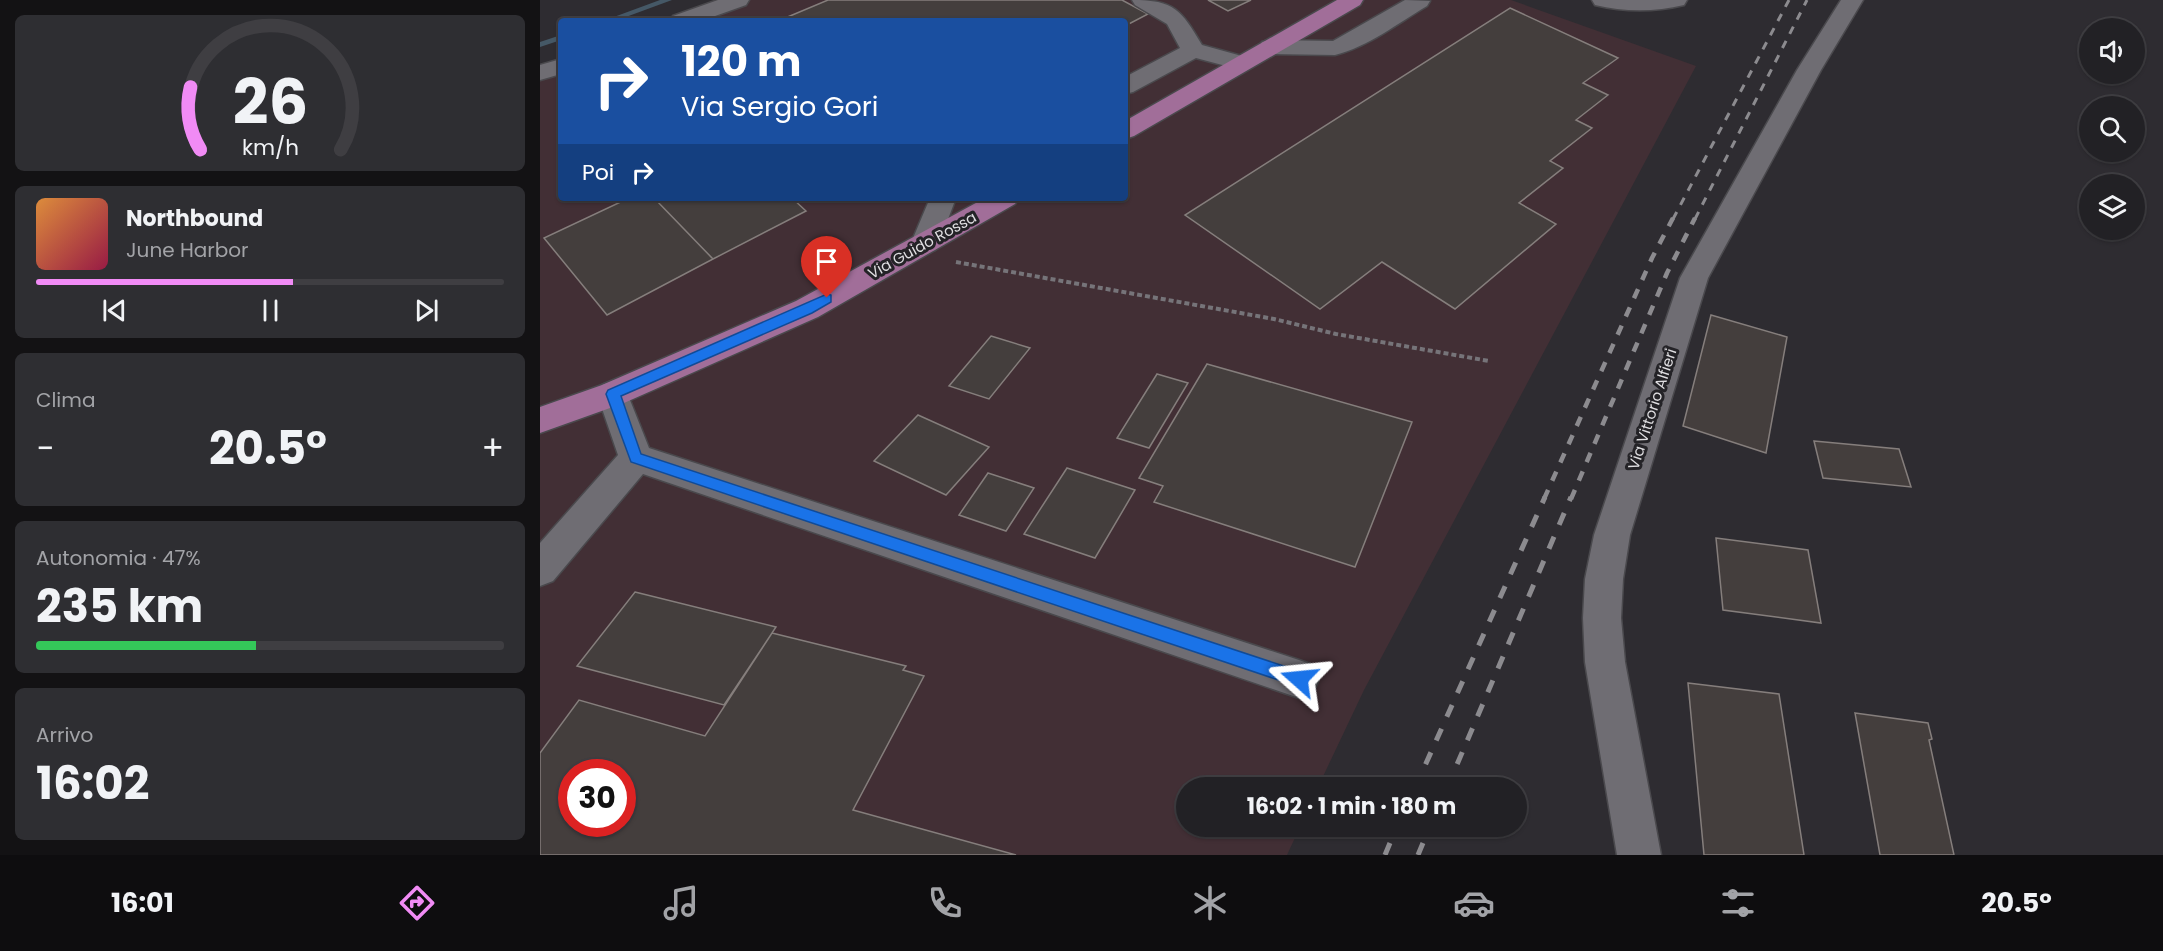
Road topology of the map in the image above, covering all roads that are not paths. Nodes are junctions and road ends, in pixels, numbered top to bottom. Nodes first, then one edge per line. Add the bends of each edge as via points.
1 (738, 0) edge
2 (1143, 0) edge
3 (1352, 0) edge
4 (1603, 0) edge
5 (1676, 0) edge
6 (1852, 0) edge
7 (1419, 1) edge
8 (689, 18) edge
9 (1270, 47) junction
10 (1193, 50) junction
11 (1241, 63) junction
12 (558, 67) edge
13 (540, 73) edge
14 (1128, 85) edge
15 (1128, 129) edge
16 (942, 201) edge
17 (1001, 201) edge
18 (925, 243) junction
19 (613, 394) junction
20 (540, 420) edge
21 (636, 458) junction
22 (540, 569) edge
23 (1299, 679) dead end
24 (1639, 855) edge

1 - 8 street
2 - 10 street via 1176,21
3 - 9 main road
4 - 5 street via 1637,4
6 - 24 street, Via Vittorio Alfieri via 1694,278 1612,535 1603,589 1605,662
7 - 9 street via 1335,48
9 - 11 main road
10 - 11 street
10 - 14 street
11 - 15 main road
12 - 13 street
16 - 18 street
17 - 18 main road, Via Guido Rossa
18 - 19 main road, Via Guido Rossa via 807,309
19 - 20 main road, Via Guido Rossa
19 - 21 street
21 - 22 street
21 - 23 street

